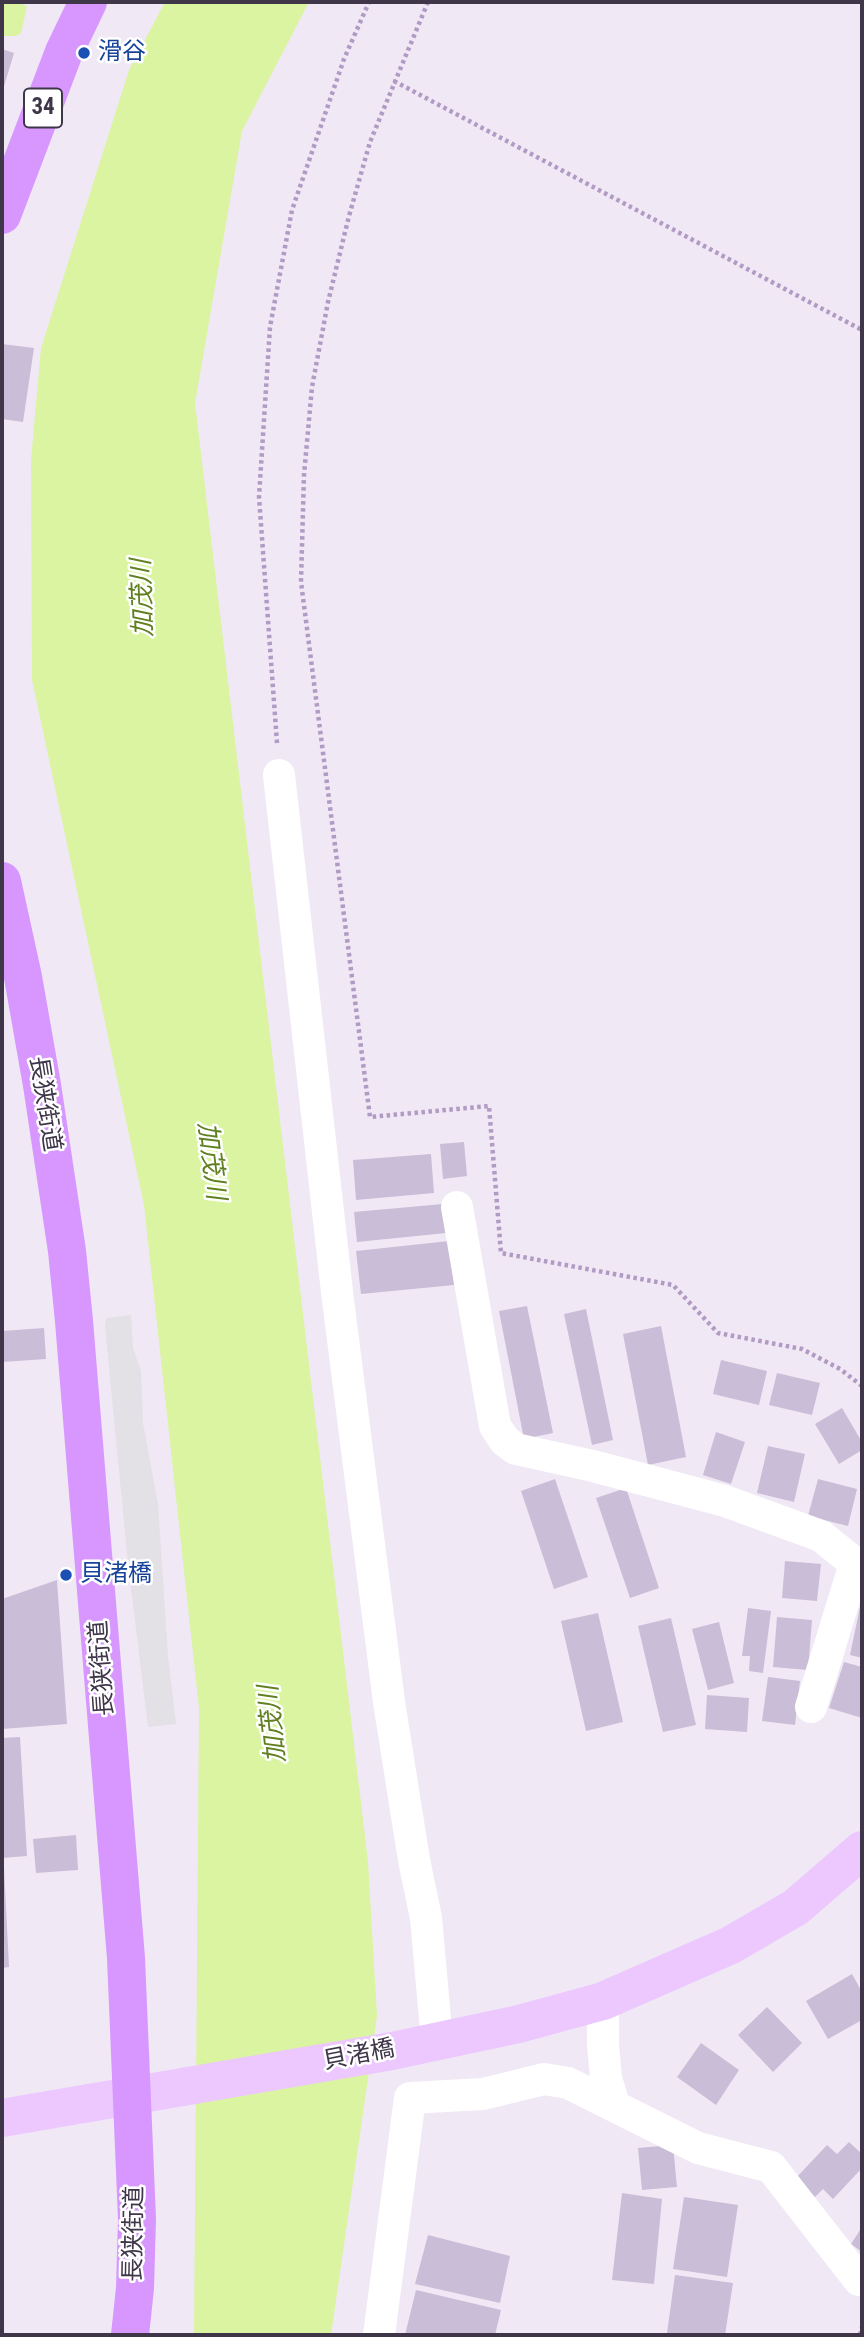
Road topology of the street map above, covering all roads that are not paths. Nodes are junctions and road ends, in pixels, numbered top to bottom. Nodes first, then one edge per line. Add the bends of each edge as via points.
1 (88, 2) edge
2 (2, 215) edge
3 (279, 775) road end
4 (2, 880) edge
5 (457, 1207) dead end
6 (858, 1566) edge
7 (811, 1707) dead end
8 (862, 1850) edge
9 (603, 2001) junction
10 (428, 2043) junction
11 (132, 2096) junction
12 (614, 2105) junction
13 (2, 2118) edge
14 (862, 2275) edge
15 (130, 2335) edge
16 (379, 2335) edge

1 - 2 main road, 34 via 64,52
3 - 10 street via 389,1702 426,1918
4 - 11 main road, 長狭街道 via 42,1085 67,1251 127,1958
5 - 6 street via 495,1426 505,1441 516,1449 725,1501 821,1536
6 - 7 street
8 - 9 street, 貝渚橋 via 796,1907 742,1939
9 - 10 street, 貝渚橋
9 - 12 street via 606,2078
10 - 11 street, 貝渚橋
11 - 13 street, 貝渚橋
11 - 15 main road, 長狭街道 via 137,2219
12 - 14 street via 698,2148 771,2167 859,2280
12 - 16 street via 568,2083 544,2079 483,2094 410,2098

